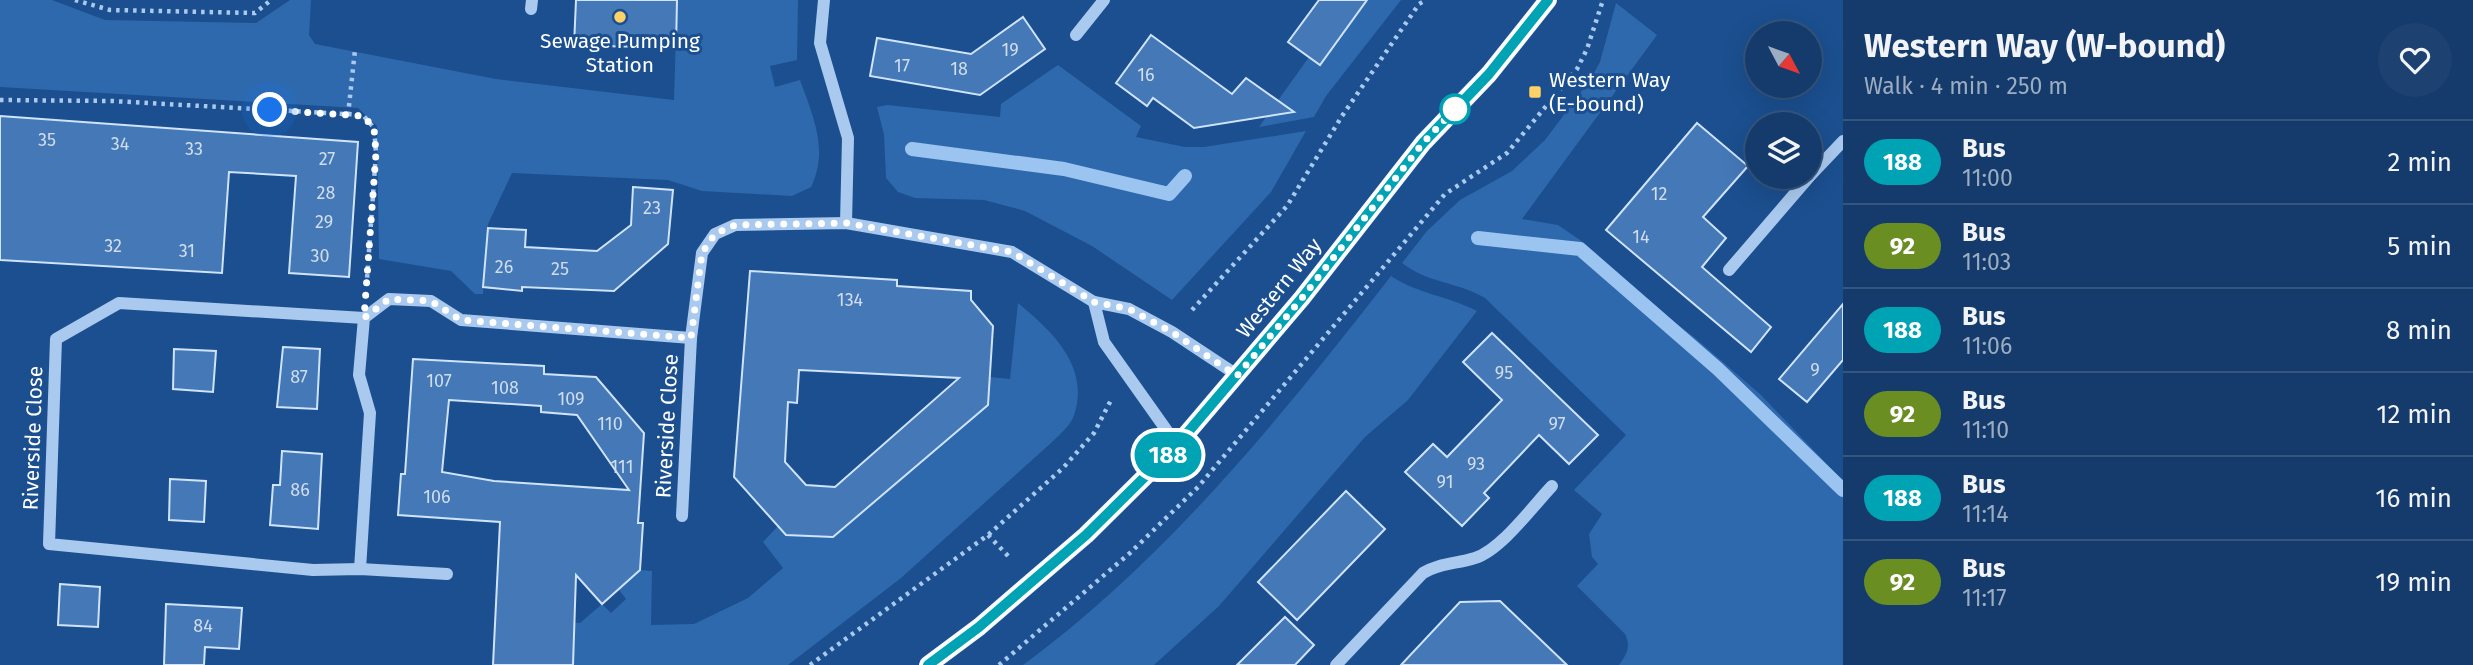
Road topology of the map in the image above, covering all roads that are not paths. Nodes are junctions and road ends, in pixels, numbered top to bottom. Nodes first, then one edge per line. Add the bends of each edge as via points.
1 (824, 0) edge
2 (1104, 0) edge
3 (1548, 0) edge
4 (1076, 34) dead end
5 (1843, 141) edge
6 (1822, 163) edge
7 (1798, 189) edge
8 (846, 223) junction
9 (1729, 270) dead end
10 (1094, 302) junction
11 (364, 318) junction
12 (691, 338) junction
13 (1237, 376) junction
14 (1177, 445) junction
15 (1552, 486) dead end
16 (682, 516) dead end
17 (359, 569) junction
18 (447, 575) dead end
19 (928, 665) edge
20 (1336, 665) edge

1 - 8 street via 820,43 848,138
2 - 4 street
3 - 13 main road, Western Way via 1489,74 1423,143
5 - 6 street
7 - 9 street
8 - 10 street, Riverside Close via 1012,252
8 - 12 street, Riverside Close via 735,225 715,234 702,253
10 - 13 street, Riverside Close via 1129,309
10 - 14 street via 1104,342
11 - 12 street, Riverside Close via 389,299 421,300 431,301 461,320
11 - 17 street via 359,375 370,413
11 - 17 street, Riverside Close via 119,303 56,339 49,544 313,570
12 - 16 street, Riverside Close
13 - 14 main road, Western Way
14 - 19 main road, Western Way via 1086,535
15 - 20 street via 1500,541 1477,558 1439,564 1423,573
17 - 18 street, Riverside Close

